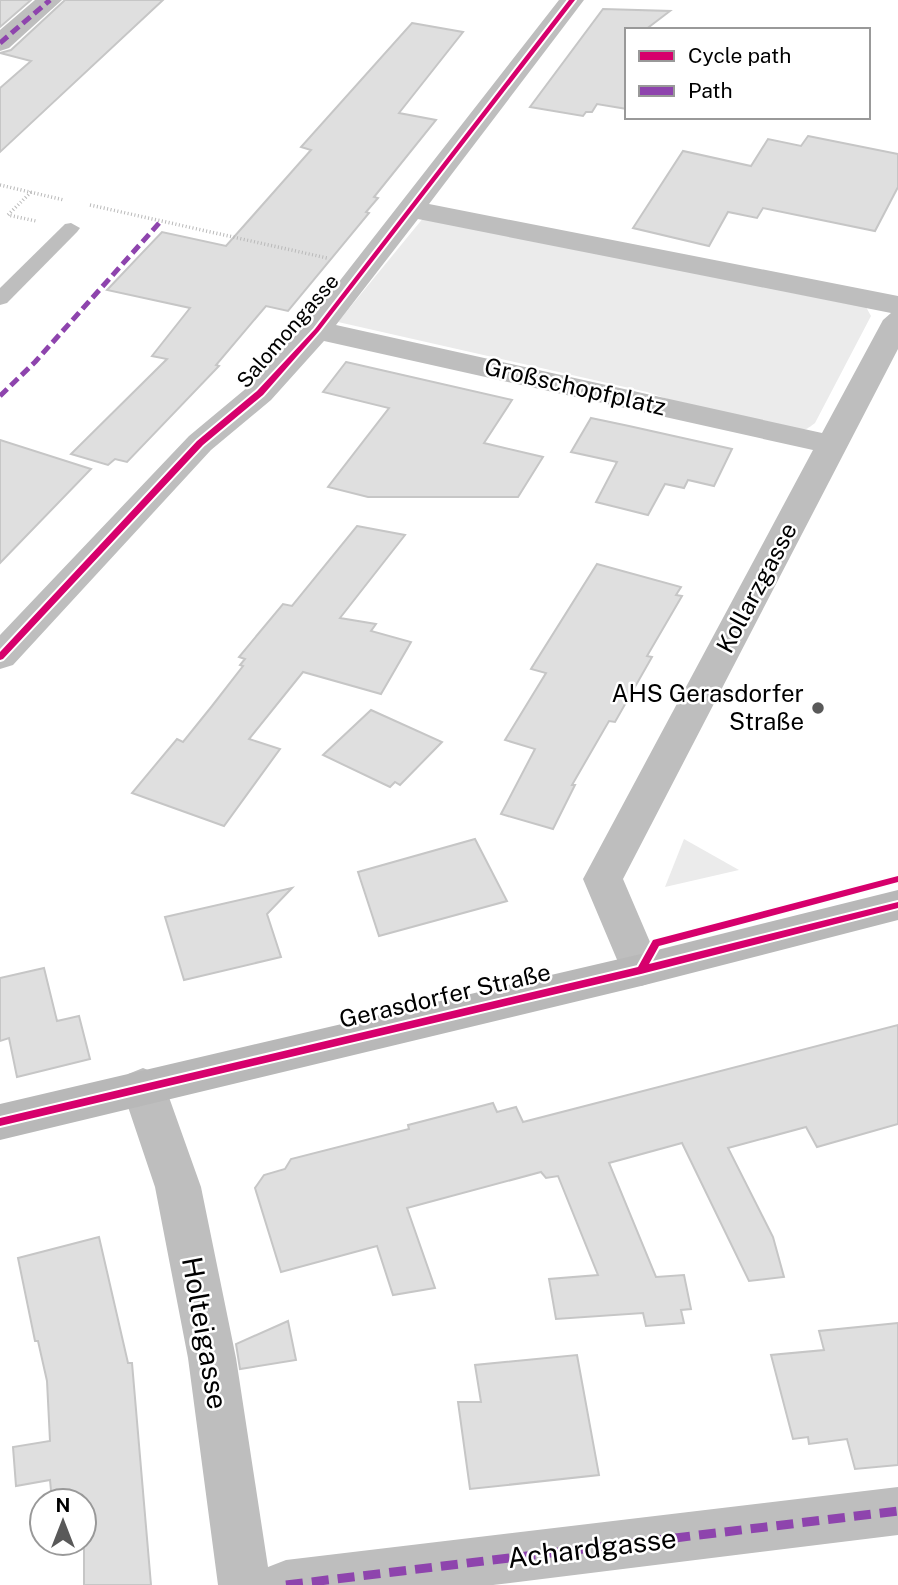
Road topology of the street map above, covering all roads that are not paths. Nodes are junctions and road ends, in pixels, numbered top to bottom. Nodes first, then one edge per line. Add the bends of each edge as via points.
1 (50, 0) edge
2 (572, 0) edge
3 (0, 43) edge
4 (412, 209) junction
5 (71, 228) dead end
6 (0, 299) edge
7 (898, 305) edge
8 (898, 320) edge
9 (317, 330) junction
10 (833, 445) junction
11 (0, 657) edge
12 (898, 905) edge
13 (641, 970) junction
14 (143, 1086) junction
15 (0, 1122) edge
16 (898, 1511) edge
17 (244, 1585) edge
18 (286, 1585) edge

1 - 3 street
2 - 4 street, Salomongasse
4 - 7 street
4 - 9 street, Salomongasse
5 - 6 lane
8 - 10 street, Kollarzgasse
9 - 10 street, Großschopfplatz
9 - 11 street, Salomongasse via 260,393 201,443
10 - 13 street, Kollarzgasse via 603,879
12 - 13 main road, Gerasdorfer Straße
13 - 14 main road, Gerasdorfer Straße
14 - 15 main road, Gerasdorfer Straße
14 - 17 street, Holteigasse via 178,1186 212,1358
16 - 18 street, Achardgasse

